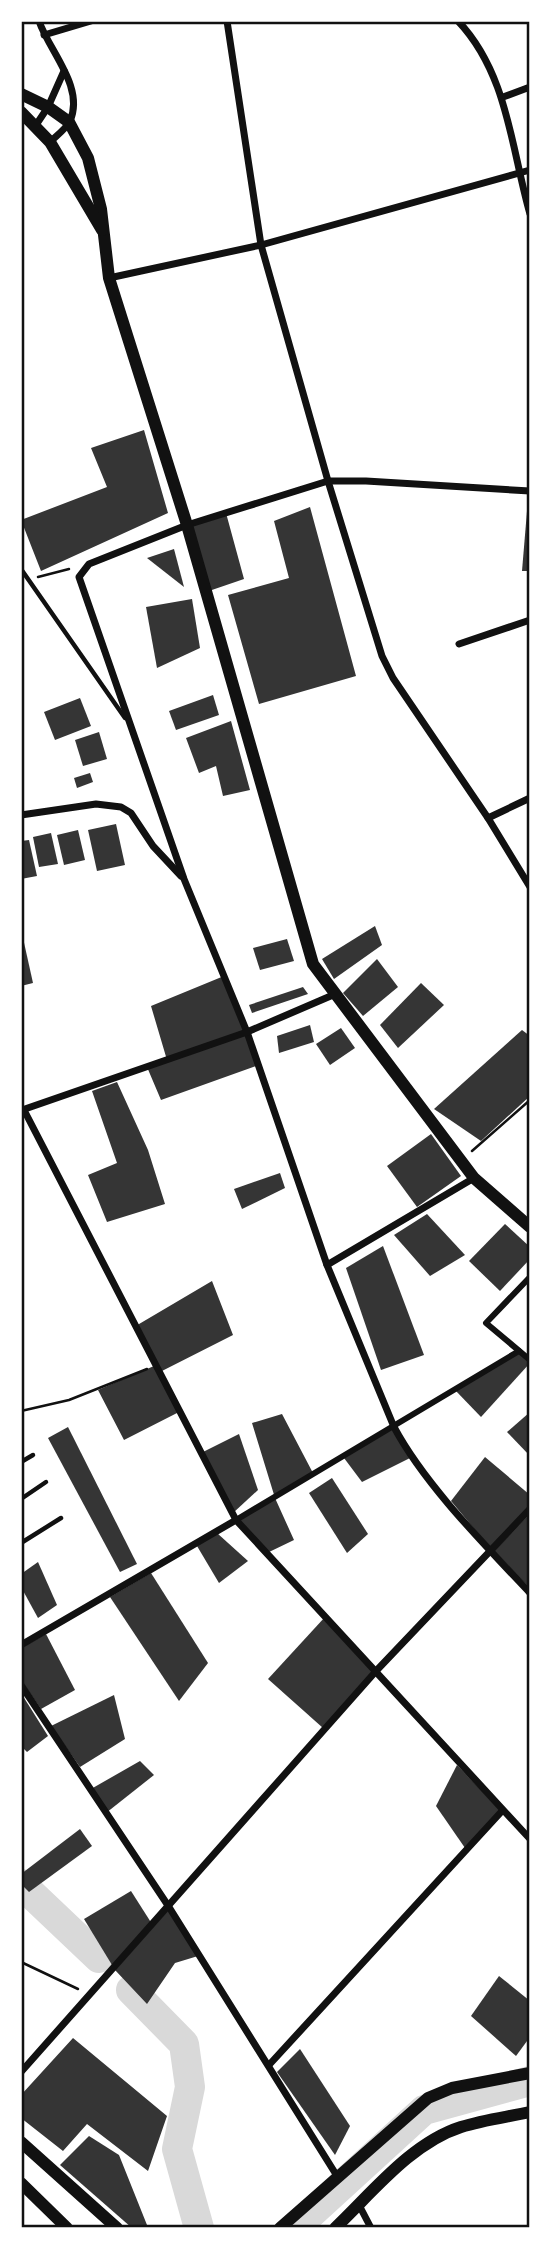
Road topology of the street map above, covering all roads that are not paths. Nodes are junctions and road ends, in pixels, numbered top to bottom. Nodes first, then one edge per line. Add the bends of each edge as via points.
1 (40, 21) edge
2 (92, 21) edge
3 (228, 21) edge
4 (458, 21) edge
5 (44, 35) junction
6 (65, 70) junction
7 (530, 87) edge
8 (21, 94) edge
9 (503, 97) junction
10 (48, 107) junction
11 (21, 112) edge
12 (69, 122) junction
13 (36, 125) junction
14 (50, 142) junction
15 (530, 170) edge
16 (518, 174) junction
17 (530, 214) edge
18 (102, 230) junction
19 (261, 245) junction
20 (109, 278) junction
21 (328, 481) junction
22 (530, 491) edge
23 (187, 525) junction
24 (21, 569) edge
25 (530, 620) edge
26 (459, 644) dead end
27 (129, 724) junction
28 (530, 798) edge
29 (21, 815) edge
30 (488, 818) junction
31 (184, 879) junction
32 (530, 887) edge
33 (333, 995) junction
34 (247, 1032) junction
35 (23, 1110) edge
36 (474, 1178) junction
37 (530, 1227) edge
38 (327, 1265) junction
39 (530, 1277) edge
40 (519, 1351) junction
41 (530, 1360) edge
42 (394, 1427) junction
43 (33, 1455) dead end
44 (21, 1462) edge
45 (46, 1482) dead end
46 (21, 1499) edge
47 (530, 1509) edge
48 (61, 1518) dead end
49 (236, 1520) junction
50 (21, 1543) edge
51 (491, 1551) junction
52 (530, 1593) edge
53 (21, 1645) edge
54 (377, 1670) junction
55 (21, 1685) edge
56 (502, 1811) junction
57 (530, 1839) edge
58 (169, 1907) junction
59 (269, 2065) junction
60 (21, 2072) edge
61 (530, 2073) edge
62 (530, 2112) edge
63 (21, 2142) edge
64 (337, 2176) junction
65 (21, 2183) edge
66 (359, 2206) junction
67 (67, 2228) edge
68 (117, 2228) edge
69 (280, 2228) edge
70 (335, 2228) edge
71 (371, 2228) edge

1 - 5 street
2 - 5 street
3 - 19 street
4 - 9 street
5 - 6 street
6 - 10 street
6 - 12 street via 72,95
7 - 9 street
8 - 10 main road
9 - 16 street
10 - 12 main road
10 - 13 street
11 - 13 main road
12 - 14 street
12 - 18 main road via 96,184
13 - 14 main road
14 - 18 main road
15 - 16 street
16 - 17 street
16 - 19 street
18 - 20 main road
19 - 20 street
19 - 21 street
20 - 23 main road
21 - 22 street
21 - 23 street
21 - 30 street via 382,656
23 - 27 street via 89,564 80,573
23 - 33 main road via 306,948
24 - 27 lane
25 - 26 street
27 - 31 street
28 - 30 street
29 - 31 street via 96,804 121,807
30 - 32 street
31 - 34 street
33 - 34 street
33 - 36 main road
34 - 35 street
34 - 38 street
35 - 49 street
36 - 37 main road
36 - 38 street
38 - 42 street
39 - 40 street via 486,1323
40 - 41 street
40 - 42 street
42 - 49 street
42 - 51 street via 407,1450
43 - 44 lane
45 - 46 lane
47 - 51 street
48 - 50 lane
49 - 53 street
49 - 54 street
51 - 52 street
51 - 54 street
54 - 56 street
54 - 58 street
55 - 58 street
56 - 57 street
56 - 59 street
58 - 59 street
58 - 60 street
59 - 64 street
61 - 64 main road via 452,2088 428,2098
62 - 66 main road via 461,2127 436,2138
63 - 68 main road
64 - 69 main road
65 - 67 main road
66 - 70 main road
66 - 71 street

